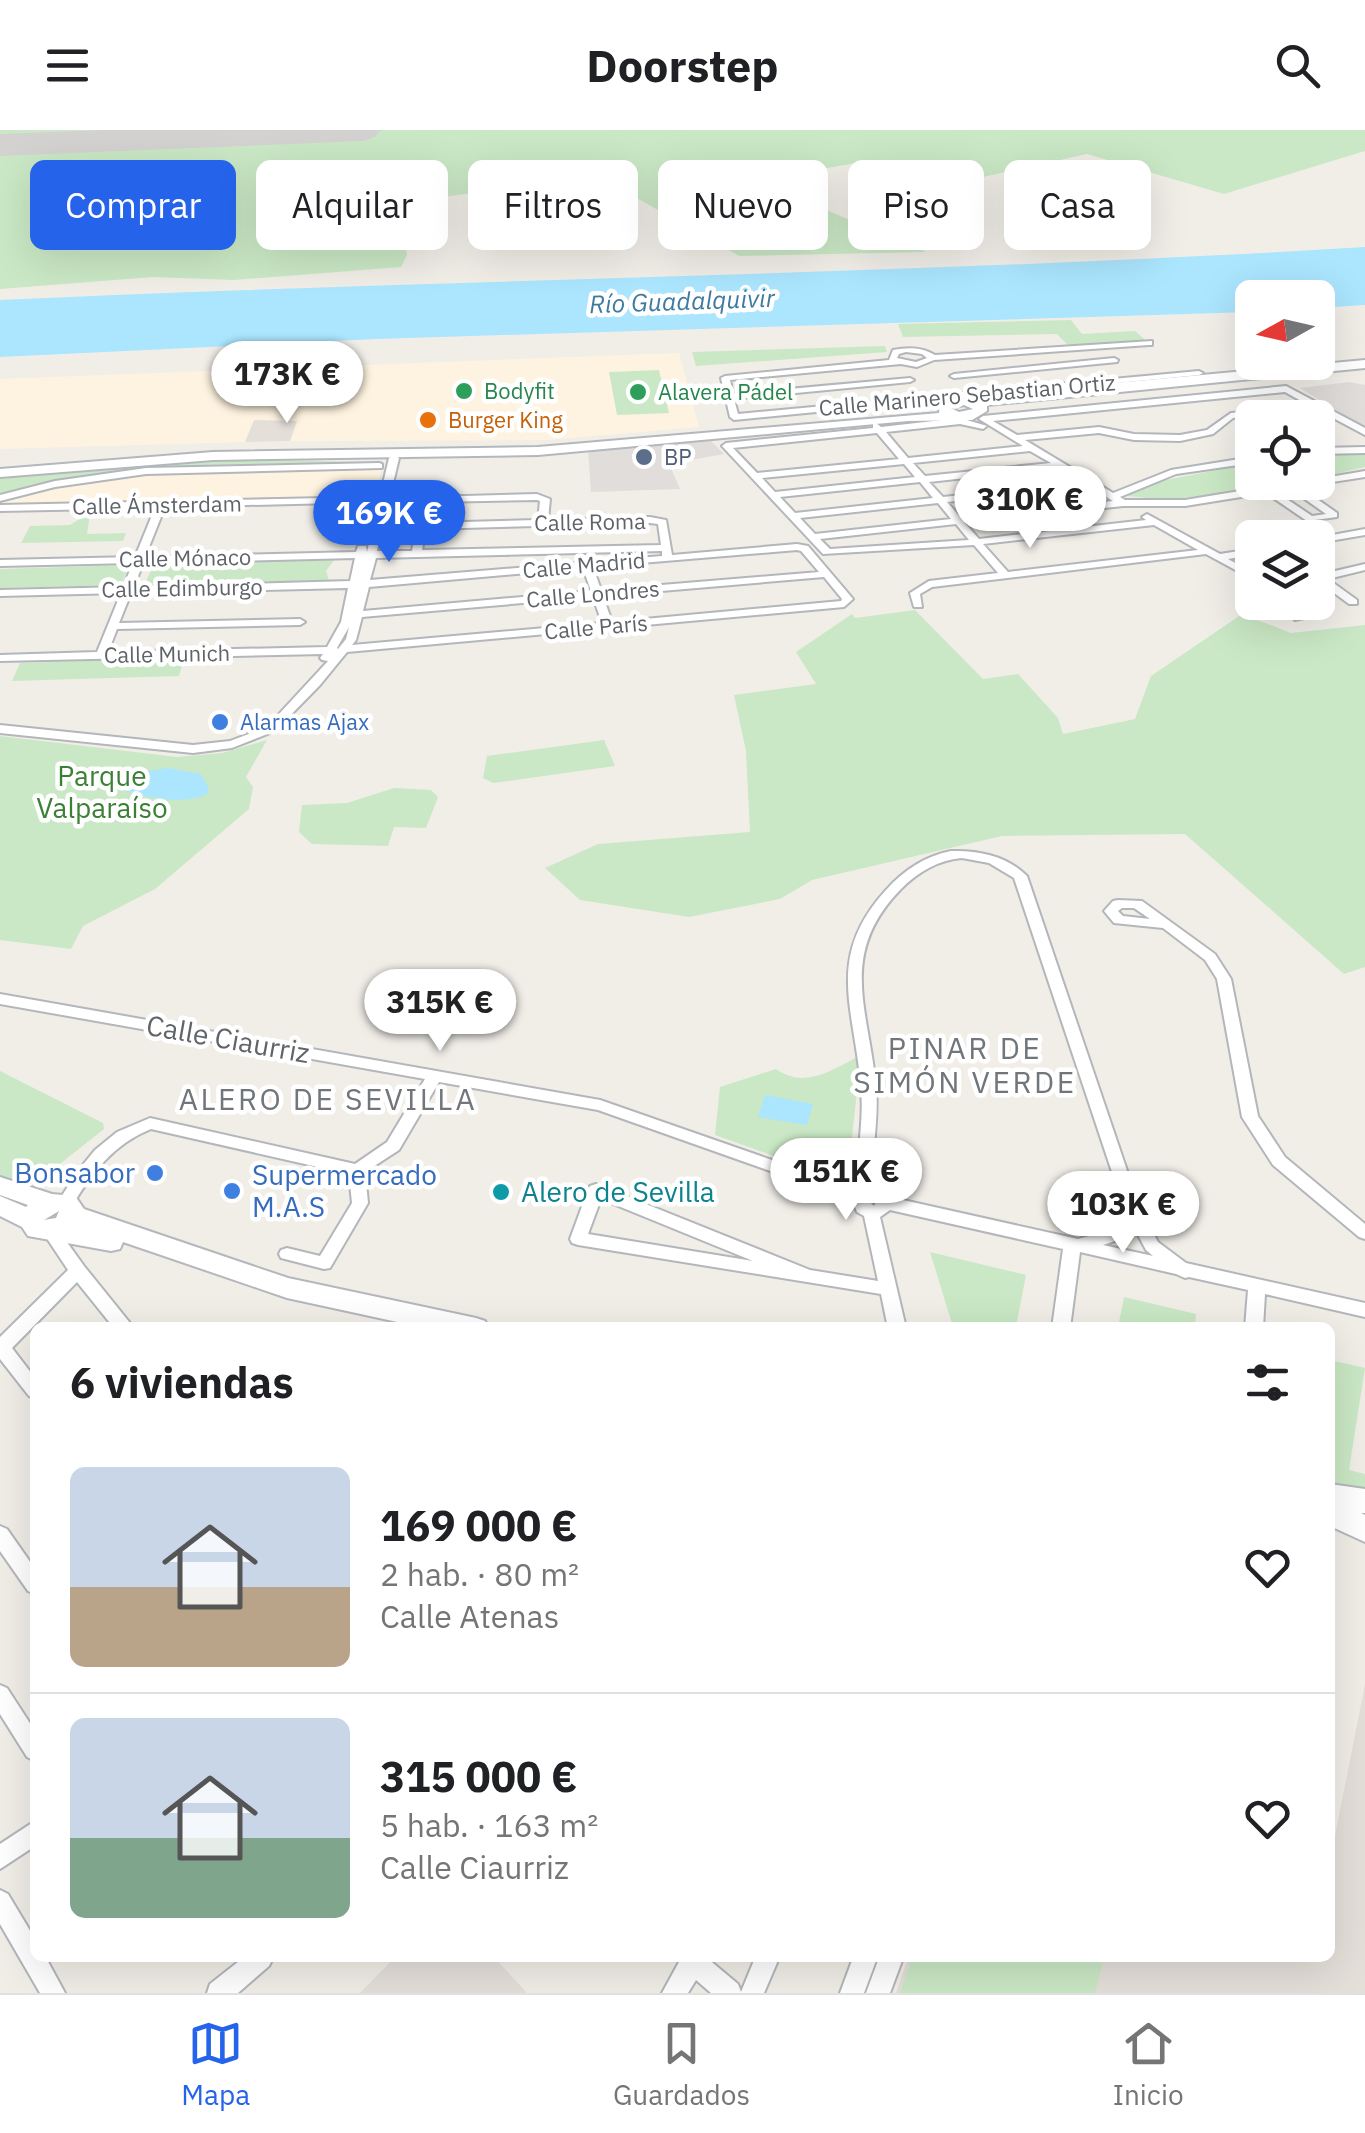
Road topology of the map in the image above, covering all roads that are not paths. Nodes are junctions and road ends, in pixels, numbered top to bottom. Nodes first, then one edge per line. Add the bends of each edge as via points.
1 (1149, 343) dead end
2 (1098, 345) junction
3 (1004, 353) junction
4 (935, 358) junction
5 (794, 359) dead end
6 (1114, 360) junction
7 (896, 363) junction
8 (1365, 368) edge
9 (1026, 369) junction
10 (802, 372) junction
11 (1199, 373) dead end
12 (954, 376) junction
13 (1136, 379) junction
14 (910, 380) junction
15 (1051, 387) junction
16 (814, 390) junction
17 (731, 397) junction
18 (927, 397) junction
19 (1308, 400) edge
20 (828, 407) junction
21 (948, 409) junction
22 (980, 411) junction
23 (1335, 415) edge
24 (1020, 416) joint
25 (1235, 416) edge
26 (880, 430) junction
27 (1365, 432) edge
28 (1014, 438) junction
29 (1031, 448) junction
30 (1365, 450) edge
31 (1335, 451) edge
32 (513, 452) junction
33 (567, 452) dead end
34 (368, 458) dead end
35 (394, 458) dead end
36 (907, 460) junction
37 (1235, 463) edge
38 (0, 464) edge
39 (1060, 465) junction
40 (379, 466) junction
41 (0, 473) edge
42 (1365, 474) edge
43 (754, 476) junction
44 (924, 480) junction
45 (1335, 480) edge
46 (1091, 484) junction
47 (774, 495) junction
48 (1112, 497) junction
49 (1235, 497) edge
50 (0, 498) edge
51 (374, 500) junction
52 (941, 500) junction
53 (1282, 500) edge
54 (1312, 500) edge
55 (1124, 503) junction
56 (161, 505) junction
57 (0, 508) edge
58 (793, 516) junction
59 (1316, 518) junction
60 (959, 521) junction
61 (1155, 522) junction
62 (543, 523) junction
63 (421, 526) junction
64 (1365, 532) edge
65 (1343, 536) junction
66 (813, 537) junction
67 (1335, 537) edge
68 (976, 542) junction
69 (566, 549) junction
70 (599, 549) junction
71 (417, 552) junction
72 (1204, 552) junction
73 (666, 553) junction
74 (366, 554) junction
75 (1235, 555) edge
76 (1219, 557) junction
77 (140, 559) junction
78 (0, 563) edge
79 (602, 563) junction
80 (587, 564) junction
81 (570, 566) junction
82 (1235, 566) edge
83 (1362, 571) edge
84 (826, 574) junction
85 (1004, 574) junction
86 (1335, 575) edge
87 (359, 584) junction
88 (128, 589) junction
89 (1335, 589) edge
90 (0, 592) edge
91 (597, 593) junction
92 (1353, 602) dead end
93 (918, 605) dead end
94 (360, 614) junction
95 (300, 622) dead end
96 (112, 626) junction
97 (608, 626) junction
98 (340, 649) junction
99 (101, 656) junction
100 (0, 658) edge
101 (0, 726) edge
102 (1164, 924) dead end
103 (0, 999) edge
104 (436, 1076) junction
105 (357, 1170) junction
106 (0, 1186) edge
107 (861, 1192) junction
108 (0, 1206) edge
109 (1130, 1206) junction
110 (880, 1207) junction
111 (54, 1217) junction
112 (1365, 1233) edge
113 (1072, 1247) junction
114 (287, 1254) dead end
115 (78, 1272) junction
116 (1185, 1272) junction
117 (808, 1276) junction
118 (1257, 1288) junction
119 (888, 1290) junction
120 (1365, 1298) edge
121 (1311, 1299) junction
122 (1365, 1310) edge
123 (120, 1322) edge
124 (391, 1322) edge
125 (448, 1322) edge
126 (896, 1322) edge
127 (1062, 1322) edge
128 (1254, 1322) edge
129 (0, 1347) edge
130 (30, 1386) edge
131 (1335, 1497) edge
132 (1365, 1502) edge
133 (1335, 1514) edge
134 (1365, 1529) edge
135 (0, 1535) edge
136 (30, 1578) edge
137 (0, 1695) edge
138 (30, 1742) edge
139 (30, 1836) edge
140 (0, 1858) edge
141 (0, 1902) edge
142 (30, 1953) edge
143 (36, 1962) edge
144 (257, 1962) edge
145 (698, 1962) edge
146 (765, 1962) edge
147 (864, 1962) edge
148 (889, 1962) edge
149 (54, 1993) edge
150 (218, 1993) edge
151 (674, 1993) edge
152 (729, 1993) edge
153 (752, 1993) edge
154 (852, 1993) edge
155 (878, 1993) edge

1 - 2 street
2 - 3 street
2 - 6 street
3 - 4 street
3 - 9 street
4 - 7 street
4 - 7 street via 906,350 893,354
4 - 12 street
5 - 10 street
6 - 9 street
6 - 13 street
7 - 10 street
7 - 14 street
8 - 22 main road
8 - 22 main road
9 - 12 street
9 - 15 street
10 - 16 street
10 - 17 street via 724,378
11 - 13 street, Calle Marinero Sebastian Ortiz
12 - 22 street
13 - 15 street, Calle Marinero Sebastian Ortiz
14 - 16 street
14 - 18 street
15 - 22 street, Calle Marinero Sebastian Ortiz
16 - 17 street
16 - 20 street
17 - 20 street, Calle Marinero Sebastian Ortiz via 734,417
18 - 20 street, Calle Marinero Sebastian Ortiz
18 - 21 street
18 - 22 street, Calle Marinero Sebastian Ortiz
19 - 24 street via 1286,389
21 - 22 main road
21 - 32 main road
21 - 38 main road via 535,445 222,449
22 - 24 main road
22 - 26 street
22 - 28 street
23 - 27 street
25 - 28 street via 1210,432 1180,438 1099,430
26 - 36 street
26 - 43 street via 726,446
28 - 29 street
29 - 36 street
29 - 39 street
30 - 31 street
32 - 33 main road
32 - 41 main road via 212,456
34 - 40 street
35 - 74 street
36 - 43 street
36 - 44 street
37 - 48 street via 1174,472
39 - 44 street
39 - 46 street
40 - 50 street via 146,471
40 - 51 street
42 - 45 street
43 - 47 street
44 - 47 street
44 - 52 street
46 - 48 street
46 - 52 street
47 - 58 street
48 - 55 street
49 - 55 street
51 - 56 street, Calle Ámsterdam
51 - 74 street
52 - 58 street
52 - 60 street
53 - 59 street
54 - 59 street via 1334,515
55 - 60 street
55 - 61 street
56 - 57 street, Calle Ámsterdam
56 - 77 street
58 - 66 street
59 - 65 street
60 - 66 street
60 - 68 street
61 - 68 street
61 - 72 street
62 - 63 street, Calle Roma
62 - 63 street via 545,499 537,496 425,502
62 - 73 street, Calle Roma via 664,522
63 - 71 street
64 - 65 street
65 - 67 street
66 - 68 street via 827,552
68 - 85 street
69 - 70 street, Calle Mónaco
69 - 71 street, Calle Mónaco
69 - 81 street
70 - 73 street, Calle Mónaco
70 - 79 street
71 - 74 street, Calle Mónaco
72 - 76 street
72 - 85 street
73 - 79 street, Calle Madrid
73 - 84 street, Calle Madrid via 804,548
74 - 77 street, Calle Mónaco
74 - 87 street
75 - 76 street
76 - 82 street
77 - 78 street, Calle Mónaco
77 - 88 street
79 - 80 street, Calle Madrid
80 - 81 street, Calle Madrid
80 - 91 street
81 - 87 street, Calle Madrid
83 - 86 street
84 - 91 street, Calle Londres
84 - 97 street, Calle París via 848,600 844,604
85 - 93 street via 929,584 916,592
87 - 88 street, Calle Edimburgo
87 - 94 street
87 - 98 street
88 - 90 street, Calle Edimburgo
88 - 96 street
89 - 92 street
91 - 94 street, Calle Londres
91 - 97 street
94 - 98 street
95 - 96 street
96 - 99 street
97 - 98 street, Calle París
98 - 99 street, Calle Munich
98 - 101 street via 284,718 232,744 193,749
99 - 100 street, Calle Munich
102 - 112 street via 1210,957 1224,979 1250,1117 1279,1161
103 - 104 street, Calle Ciaurriz
104 - 105 street via 393,1146
104 - 107 street, Calle Ciaurriz via 600,1105
105 - 111 street via 150,1124 120,1134
105 - 114 street via 360,1204 324,1263
106 - 111 main road
107 - 109 street via 869,1091 854,961 887,896 916,867 945,856 971,856 1004,861 1020,876
107 - 110 street via 858,1203
108 - 111 main road
109 - 113 street via 1109,1237
109 - 116 street via 1152,1246
110 - 113 street
110 - 119 street
111 - 115 street
111 - 124 main road via 285,1296
111 - 125 main road via 287,1288
113 - 116 street
113 - 127 street
115 - 123 street
115 - 129 street
116 - 118 street
117 - 117 street via 655,1252 578,1239 596,1190
117 - 119 street
118 - 121 street
118 - 128 street
119 - 126 street
120 - 121 street
121 - 122 street
129 - 130 street
131 - 132 main road
133 - 134 main road
135 - 136 street
137 - 138 street
139 - 140 street
141 - 142 street
143 - 149 street
144 - 150 street
145 - 151 street
145 - 152 street
146 - 153 street
147 - 154 street
148 - 155 street

